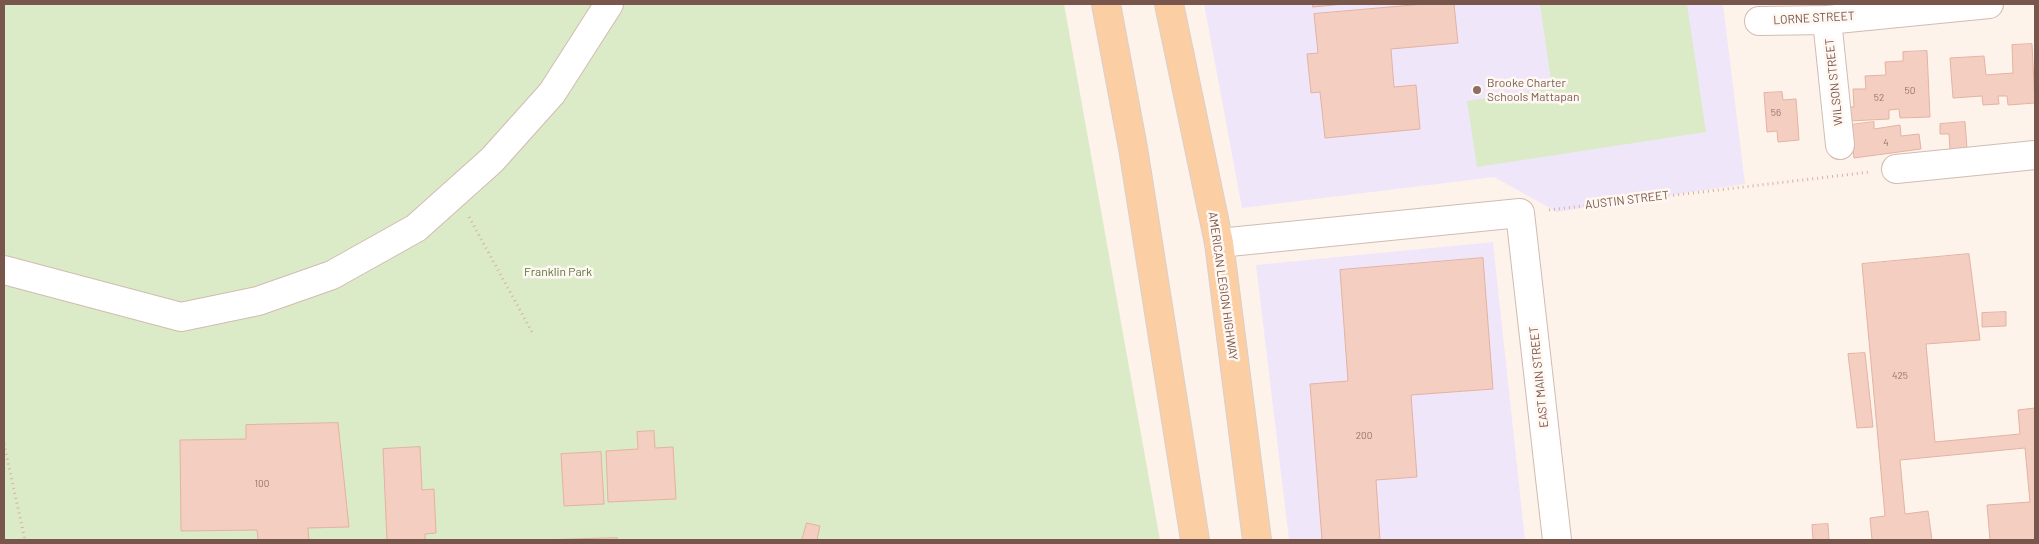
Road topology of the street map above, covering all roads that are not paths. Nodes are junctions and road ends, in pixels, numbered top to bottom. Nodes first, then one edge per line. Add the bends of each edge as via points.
1 (609, 4) edge
2 (1106, 4) edge
3 (1169, 4) edge
4 (1981, 4) edge
5 (1760, 20) dead end
6 (1827, 20) junction
7 (1840, 145) dead end
8 (2035, 155) edge
9 (1896, 169) road end
10 (1219, 243) junction
11 (4, 270) edge
12 (1195, 540) edge
13 (1257, 540) edge
14 (1557, 540) edge

1 - 11 street via 552,92 492,160 416,228 332,275 258,300 181,317
2 - 12 main road
3 - 10 main road, AMERICAN LEGION HIGHWAY
4 - 6 street, LORNE STREET
5 - 6 street, LORNE STREET
6 - 7 street, WILSON STREET
8 - 9 street
10 - 13 main road, AMERICAN LEGION HIGHWAY
10 - 14 street, EAST MAIN STREET via 1520,213

